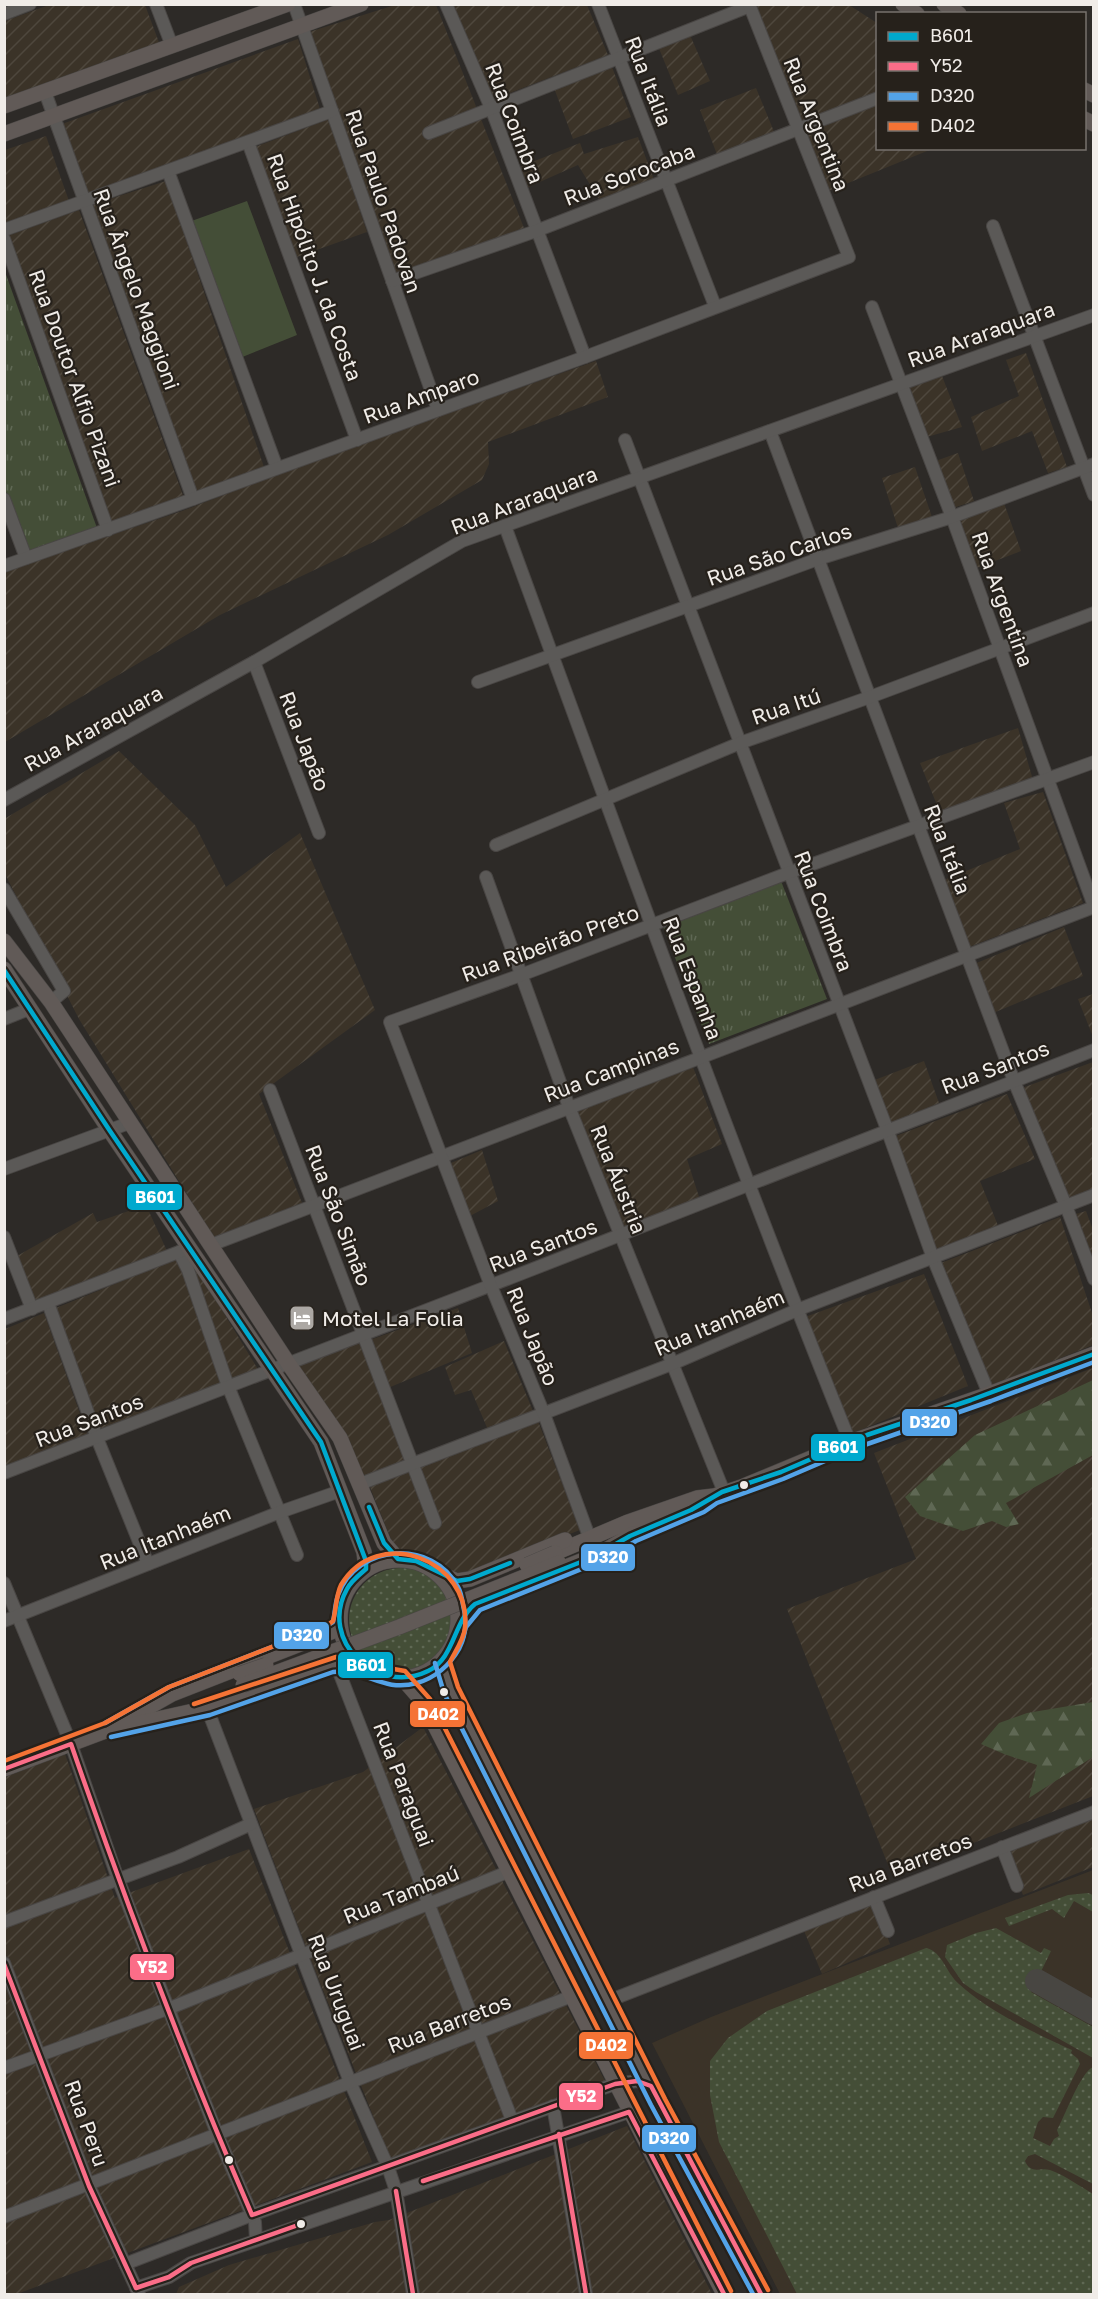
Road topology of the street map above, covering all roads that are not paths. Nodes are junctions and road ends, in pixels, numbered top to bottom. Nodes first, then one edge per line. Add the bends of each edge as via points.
1 (30, 4) edge
2 (156, 4) edge
3 (288, 4) edge
4 (294, 4) edge
5 (361, 4) edge
6 (446, 4) edge
7 (598, 4) edge
8 (750, 5) edge
9 (4, 14) edge
10 (302, 25) junction
11 (172, 46) junction
12 (619, 58) junction
13 (45, 92) junction
14 (876, 99) edge
15 (4, 106) edge
16 (490, 108) junction
17 (332, 111) junction
18 (53, 116) junction
19 (798, 128) junction
20 (429, 133) dead end
21 (4, 134) edge
22 (248, 142) junction
23 (168, 171) junction
24 (666, 182) junction
25 (84, 201) junction
26 (993, 226) dead end
27 (4, 230) edge
28 (536, 231) junction
29 (4, 239) edge
30 (849, 257) joint
31 (392, 280) junction
32 (715, 306) junction
33 (872, 307) dead end
34 (1094, 315) edge
35 (1034, 336) junction
36 (585, 357) junction
37 (901, 383) junction
38 (438, 410) junction
39 (770, 431) junction
40 (357, 440) junction
41 (625, 440) dead end
42 (1088, 466) edge
43 (277, 468) junction
44 (639, 477) junction
45 (1094, 495) edge
46 (4, 499) edge
47 (193, 500) junction
48 (952, 517) junction
49 (505, 526) junction
50 (108, 530) junction
51 (26, 558) junction
52 (818, 559) junction
53 (4, 566) edge
54 (688, 606) junction
55 (1094, 613) edge
56 (999, 647) junction
57 (553, 655) junction
58 (254, 662) junction
59 (478, 682) dead end
60 (870, 697) junction
61 (740, 743) junction
62 (1094, 762) edge
63 (1048, 780) junction
64 (4, 800) edge
65 (605, 801) junction
66 (918, 825) junction
67 (319, 833) dead end
68 (496, 845) dead end
69 (788, 873) junction
70 (486, 877) dead end
71 (4, 889) edge
72 (1094, 907) edge
73 (652, 926) junction
74 (4, 941) edge
75 (967, 955) junction
76 (4, 969) edge
77 (521, 975) junction
78 (51, 1002) junction
79 (838, 1004) junction
80 (29, 1009) junction
81 (4, 1019) edge
82 (390, 1022) joint
83 (1094, 1050) edge
84 (702, 1057) junction
85 (1014, 1081) junction
86 (270, 1090) dead end
87 (569, 1107) junction
88 (129, 1123) junction
89 (886, 1129) junction
90 (110, 1131) junction
91 (442, 1156) junction
92 (4, 1169) edge
93 (749, 1183) junction
94 (1094, 1196) edge
95 (315, 1204) junction
96 (1066, 1206) junction
97 (620, 1235) junction
98 (4, 1237) edge
99 (211, 1245) junction
100 (183, 1250) junction
101 (933, 1258) junction
102 (1094, 1280) edge
103 (491, 1286) junction
104 (48, 1303) junction
105 (32, 1309) junction
106 (797, 1310) junction
107 (4, 1319) edge
108 (363, 1335) junction
109 (1094, 1354) edge
110 (288, 1363) junction
111 (672, 1364) junction
112 (270, 1370) junction
113 (228, 1386) junction
114 (989, 1394) junction
115 (544, 1414) junction
116 (97, 1438) junction
117 (850, 1442) junction
118 (413, 1463) junction
119 (4, 1473) edge
120 (360, 1484) junction
121 (340, 1491) junction
122 (719, 1494) junction
123 (280, 1512) junction
124 (435, 1523) dead end
125 (631, 1528) junction
126 (587, 1531) junction
127 (297, 1555) dead end
128 (398, 1559) junction
129 (148, 1564) junction
130 (366, 1569) junction
131 (431, 1569) junction
132 (4, 1583) edge
133 (18, 1616) junction
134 (4, 1620) edge
135 (459, 1623) junction
136 (340, 1626) junction
137 (442, 1660) junction
138 (336, 1664) junction
139 (361, 1665) junction
140 (402, 1678) junction
141 (207, 1708) junction
142 (142, 1717) junction
143 (71, 1744) junction
144 (4, 1769) edge
145 (1094, 1812) edge
146 (251, 1824) junction
147 (1002, 1847) junction
148 (510, 1871) junction
149 (118, 1879) junction
150 (1017, 1886) dead end
151 (874, 1897) junction
152 (430, 1904) junction
153 (4, 1922) edge
154 (888, 1931) dead end
155 (301, 1954) junction
156 (4, 1963) edge
157 (572, 1996) junction
158 (608, 2001) junction
159 (170, 2008) junction
160 (479, 2033) junction
161 (41, 2056) junction
162 (4, 2068) edge
163 (350, 2082) junction
164 (615, 2084) junction
165 (651, 2086) junction
166 (553, 2106) junction
167 (629, 2112) junction
168 (512, 2120) junction
169 (559, 2134) junction
170 (218, 2136) junction
171 (388, 2167) junction
172 (89, 2186) junction
173 (396, 2191) junction
174 (252, 2215) junction
175 (4, 2217) edge
176 (256, 2240) junction
177 (125, 2264) junction
178 (723, 2290) edge
179 (137, 2291) edge
180 (413, 2295) edge
181 (586, 2295) edge
182 (761, 2295) edge

1 - 9 street
2 - 11 street
3 - 11 main road
4 - 10 street, Rua Paulo Padovan
5 - 10 main road
6 - 16 street, Rua Coimbra
7 - 12 street, Rua Itália
8 - 12 street
8 - 19 street, Rua Argentina
10 - 17 street, Rua Paulo Padovan
10 - 18 main road
11 - 13 main road
12 - 16 street
12 - 24 street, Rua Itália
13 - 15 main road
13 - 18 street, Rua Ângelo Maggioni
14 - 19 street, Rua Sorocaba
16 - 20 street
16 - 28 street, Rua Coimbra
17 - 22 street
17 - 31 street, Rua Paulo Padovan
18 - 21 main road
18 - 25 street, Rua Ângelo Maggioni
19 - 24 street, Rua Sorocaba
19 - 30 street, Rua Argentina
22 - 23 street
22 - 40 street, Rua Hipólito J. da Costa
23 - 25 street
23 - 43 street
24 - 28 street, Rua Sorocaba
24 - 32 street, Rua Itália
25 - 27 street
25 - 47 street, Rua Ângelo Maggioni
26 - 35 street
28 - 31 street, Rua Sorocaba
28 - 36 street, Rua Coimbra
29 - 50 street, Rua Doutor Alfio Pizani
30 - 32 street, Rua Amparo
31 - 38 street, Rua Paulo Padovan
32 - 36 street, Rua Amparo
33 - 37 street, Rua Argentina
34 - 35 street, Rua Araraquara
35 - 37 street, Rua Araraquara
35 - 42 street
36 - 38 street, Rua Amparo
37 - 39 street, Rua Araraquara
37 - 48 street, Rua Argentina
38 - 40 street, Rua Amparo
39 - 44 street, Rua Araraquara
39 - 52 street, Rua Itália
40 - 43 street, Rua Amparo
41 - 44 street, Rua Coimbra
42 - 45 street
42 - 48 street, Rua São Carlos
43 - 47 street, Rua Amparo
44 - 49 street, Rua Araraquara
44 - 54 street, Rua Coimbra
46 - 51 street
47 - 50 street, Rua Amparo
48 - 52 street, Rua São Carlos
48 - 56 street, Rua Argentina
49 - 57 street, Rua Espanha
49 - 58 street, Rua Araraquara via 462,541
50 - 51 street, Rua Amparo
51 - 53 street, Rua Amparo
52 - 54 street, Rua São Carlos
52 - 60 street, Rua Itália
54 - 57 street, Rua São Carlos
54 - 61 street, Rua Coimbra
55 - 56 street, Rua Itú
56 - 60 street, Rua Itú
56 - 63 street, Rua Argentina
57 - 59 street, Rua São Carlos
57 - 65 street, Rua Espanha
58 - 64 street, Rua Araraquara
58 - 67 street, Rua Japão
60 - 61 street, Rua Itú
60 - 66 street, Rua Itália
61 - 65 street, Rua Itú
61 - 69 street, Rua Coimbra
62 - 63 street, Rua Ribeirão Preto
63 - 66 street, Rua Ribeirão Preto
63 - 72 street, Rua Argentina
65 - 68 street, Rua Itú
65 - 73 street, Rua Espanha
66 - 69 street, Rua Ribeirão Preto
66 - 75 street, Rua Itália
69 - 73 street, Rua Ribeirão Preto
69 - 79 street, Rua Coimbra
70 - 77 street, Rua Áustria
71 - 78 street via 64,991
72 - 75 street, Rua Campinas
73 - 77 street, Rua Ribeirão Preto
73 - 84 street, Rua Espanha
74 - 78 main road
75 - 79 street, Rua Campinas
75 - 85 street, Rua Itália
76 - 80 main road
77 - 82 street, Rua Ribeirão Preto
77 - 87 street, Rua Áustria
78 - 88 main road
79 - 84 street, Rua Campinas
79 - 89 street, Rua Coimbra
80 - 81 street
80 - 90 main road
82 - 91 street, Rua Japão
83 - 85 street, Rua Santos
84 - 87 street, Rua Campinas
84 - 93 street, Rua Espanha
85 - 89 street, Rua Santos
85 - 96 street, Rua Itália
86 - 95 street, Rua São Simão
87 - 91 street, Rua Campinas
87 - 97 street, Rua Áustria
88 - 90 street
88 - 99 main road
89 - 93 street, Rua Santos
89 - 101 street, Rua Coimbra
90 - 92 street
90 - 100 main road
91 - 95 street, Rua Campinas
91 - 103 street, Rua Japão
93 - 97 street, Rua Santos
93 - 106 street, Rua Espanha
94 - 96 street, Rua Itanhaém
95 - 99 street, Rua Campinas
95 - 108 street, Rua São Simão
96 - 101 street, Rua Itanhaém
96 - 102 street, Rua Itália
97 - 103 street, Rua Santos
97 - 111 street, Rua Áustria
98 - 105 street
99 - 110 main road
100 - 104 street
100 - 112 main road
100 - 113 street
101 - 106 street, Rua Itanhaém
101 - 114 street, Rua Coimbra
103 - 108 street, Rua Santos
103 - 115 street, Rua Japão
104 - 105 street
104 - 116 street
105 - 107 street
106 - 111 street, Rua Itanhaém
106 - 117 street, Rua Espanha
108 - 110 street, Rua Santos
108 - 118 street, Rua São Simão
109 - 114 main road
110 - 112 street, Rua Santos
110 - 120 main road via 340,1438
111 - 115 street, Rua Itanhaém
111 - 122 street, Rua Áustria
112 - 113 street, Rua Santos
112 - 121 main road via 321,1442
113 - 116 street, Rua Santos
113 - 123 street
114 - 117 main road
115 - 118 street, Rua Itanhaém
115 - 126 street, Rua Japão
116 - 119 street, Rua Santos
116 - 129 street
117 - 122 main road
118 - 120 street, Rua Itanhaém
118 - 124 street, Rua São Simão
120 - 128 main road via 384,1543
121 - 123 street, Rua Itanhaém
121 - 130 main road via 364,1552
122 - 125 main road via 701,1505
123 - 127 street
123 - 129 street, Rua Itanhaém
125 - 126 main road
125 - 135 main road via 601,1553 474,1604
125 - 142 main road, bridge
126 - 131 main road via 470,1579 457,1581
128 - 130 main road
128 - 131 main road
129 - 133 street, Rua Itanhaém
130 - 136 main road via 345,1593
131 - 135 main road via 452,1592
132 - 133 street
133 - 134 street, Rua Itanhaém
133 - 143 street
135 - 137 main road
136 - 139 main road via 344,1642
136 - 142 main road via 172,1695
137 - 140 main road via 430,1670
137 - 158 main road via 451,1690
138 - 139 main road
138 - 141 main road
138 - 152 street, Rua Paraguai
139 - 140 main road via 373,1673
140 - 148 main road via 423,1702
141 - 142 main road
141 - 146 street, Rua Uruguai
142 - 143 main road
143 - 144 main road
143 - 149 street
145 - 147 street, Rua Barretos
146 - 149 street
146 - 155 street, Rua Uruguai
147 - 150 street
147 - 151 street, Rua Barretos
148 - 152 street, Rua Tambaú
148 - 157 main road
149 - 153 street
149 - 159 street
151 - 154 street
151 - 158 street, Rua Barretos
152 - 155 street, Rua Tambaú
152 - 160 street, Rua Paraguai
155 - 159 street, Rua Tambaú
155 - 163 street, Rua Uruguai
156 - 161 street, Rua Peru
157 - 160 street, Rua Barretos
157 - 164 main road
158 - 165 main road
159 - 161 street, Rua Tambaú
159 - 170 street
160 - 163 street, Rua Barretos
160 - 168 street, Rua Paraguai
161 - 162 street, Rua Tambaú
161 - 172 street, Rua Peru
163 - 170 street, Rua Barretos
163 - 171 street, Rua Uruguai
164 - 165 street via 637,2081
164 - 166 street
164 - 167 main road
165 - 182 main road
166 - 168 street
166 - 169 street
167 - 169 street
167 - 178 main road
168 - 171 street
169 - 173 street
169 - 181 street
170 - 172 street, Rua Barretos
170 - 174 street
171 - 173 street, Rua Uruguai
171 - 174 street
172 - 175 street, Rua Barretos
172 - 177 street, Rua Peru
173 - 176 street
173 - 180 street, Rua Uruguai
174 - 176 street
174 - 177 street
176 - 179 street via 191,2263
177 - 179 street, Rua Peru

